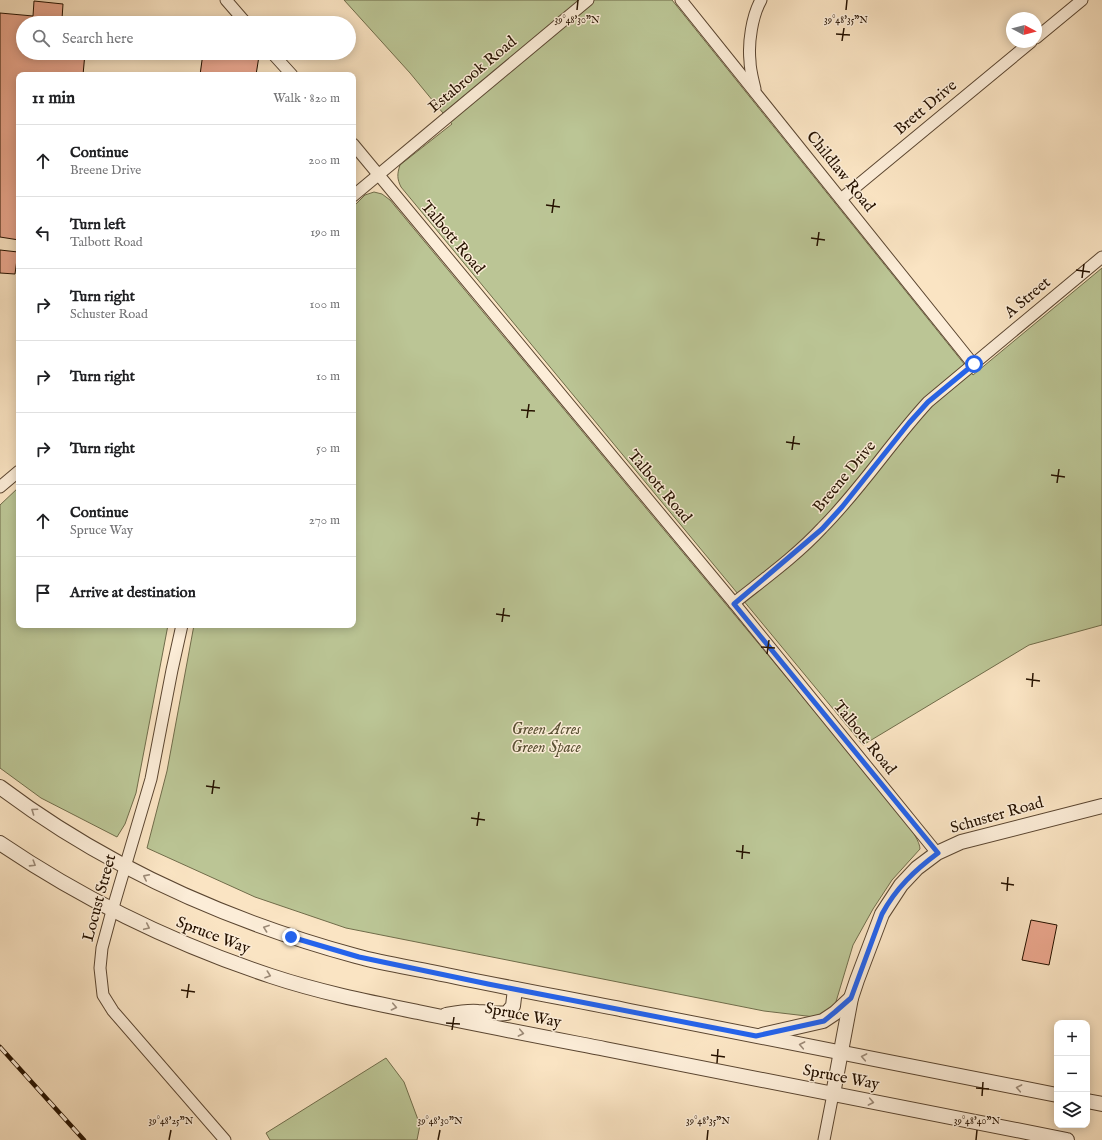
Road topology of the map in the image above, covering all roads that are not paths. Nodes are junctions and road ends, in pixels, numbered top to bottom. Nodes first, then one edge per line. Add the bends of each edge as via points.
1 (226, 0) edge
2 (588, 0) edge
3 (681, 0) edge
4 (761, 0) edge
5 (1082, 0) edge
6 (240, 16) edge
7 (1042, 33) edge
8 (1024, 48) edge
9 (278, 60) edge
10 (289, 72) edge
11 (756, 92) junction
12 (356, 148) edge
13 (378, 174) junction
14 (356, 193) edge
15 (841, 199) junction
16 (1102, 257) edge
17 (974, 364) junction
18 (16, 474) edge
19 (0, 487) edge
20 (734, 604) junction
21 (181, 628) edge
22 (0, 787) edge
23 (1102, 806) edge
24 (0, 843) edge
25 (938, 853) junction
26 (125, 866) junction
27 (112, 911) junction
28 (515, 989) junction
29 (851, 998) junction
30 (439, 1016) junction
31 (756, 1036) junction
32 (841, 1053) junction
33 (833, 1094) junction
34 (1054, 1094) edge
35 (1090, 1102) edge
36 (1102, 1104) edge
37 (225, 1140) edge
38 (824, 1140) edge
39 (1067, 1140) edge

1 - 6 street
2 - 13 street, Estabrook Road
3 - 11 street, Childlaw Road
4 - 11 street via 752,28 750,61
5 - 7 street
8 - 15 street, Brett Drive
9 - 10 street
11 - 15 street, Childlaw Road
12 - 13 street, Talbott Road
13 - 14 street
13 - 20 street, Talbott Road
15 - 17 street, Childlaw Road
16 - 17 street, A Street
17 - 20 street, Breene Drive via 928,402 822,529
18 - 19 street
20 - 25 street, Talbott Road
21 - 26 street, Locust Street via 151,779
26 -> 22 street, Spruce Way via 48,821
23 - 25 street, Schuster Road via 977,837
24 -> 27 street, Spruce Way
25 - 29 street, Schuster Road via 917,868 887,904
26 - 27 street, Locust Street
28 -> 26 street, Spruce Way via 359,957 291,937 200,903
27 -> 30 street, Spruce Way via 203,951 271,976 351,998
27 - 37 street, Locust Street via 102,948 100,968 103,995 113,1011
28 - 30 street via 513,1006 507,1013 499,1015 463,1011
28 - 31 street, Spruce Way
29 - 31 street via 824,1021
29 - 32 street, Schuster Road
30 -> 33 street, Spruce Way
32 -> 31 street, Spruce Way
32 - 33 street, Schuster Road
34 -> 32 street, Spruce Way
33 - 38 street
33 -> 39 street, Spruce Way
35 - 36 street

